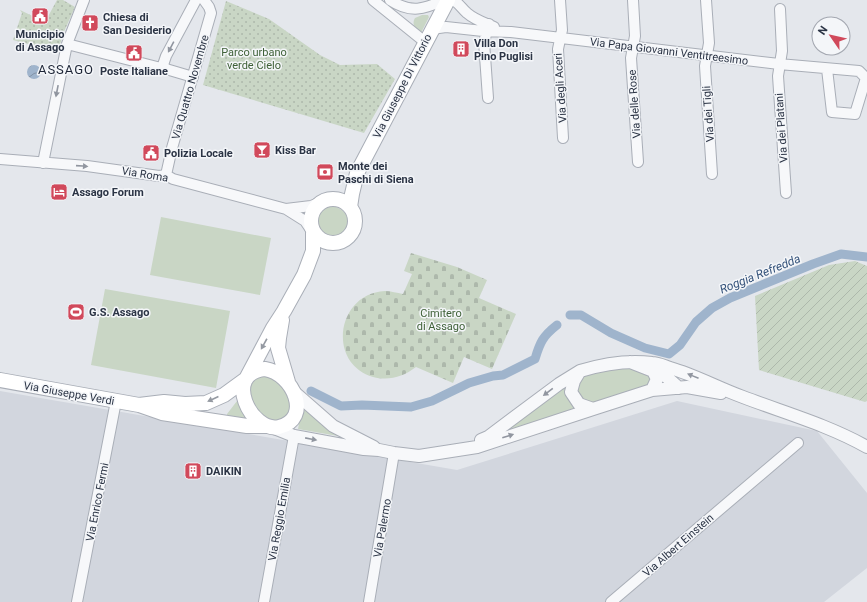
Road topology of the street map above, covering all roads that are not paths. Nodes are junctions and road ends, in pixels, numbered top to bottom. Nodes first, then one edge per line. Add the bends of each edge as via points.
1 (84, 0) edge
2 (196, 0) edge
3 (204, 0) edge
4 (373, 0) edge
5 (390, 0) edge
6 (447, 0) edge
7 (453, 0) edge
8 (560, 0) edge
9 (633, 0) edge
10 (706, 0) edge
11 (780, 9) dead end
12 (418, 10) junction
13 (466, 13) junction
14 (456, 28) junction
15 (487, 28) junction
16 (410, 29) junction
17 (432, 29) junction
18 (560, 39) junction
19 (425, 42) junction
20 (67, 44) junction
21 (633, 47) junction
22 (706, 55) junction
23 (779, 64) junction
24 (164, 68) junction
25 (827, 69) junction
26 (193, 77) junction
27 (488, 98) dead end
28 (563, 138) dead end
29 (0, 159) edge
30 (638, 162) dead end
31 (43, 163) junction
32 (357, 173) junction
33 (712, 174) dead end
34 (166, 175) junction
35 (786, 193) dead end
36 (329, 200) junction
37 (350, 207) junction
38 (286, 209) junction
39 (313, 233) junction
40 (338, 243) junction
41 (304, 275) junction
42 (284, 311) junction
43 (630, 362) junction
44 (580, 371) junction
45 (653, 371) junction
46 (246, 379) junction
47 (0, 380) edge
48 (290, 388) junction
49 (679, 388) junction
50 (652, 390) junction
51 (742, 397) junction
52 (116, 401) junction
53 (139, 405) junction
54 (592, 409) junction
55 (296, 410) junction
56 (270, 427) junction
57 (294, 436) junction
58 (798, 443) dead end
59 (867, 447) edge
60 (379, 450) junction
61 (394, 453) junction
62 (444, 453) junction
63 (77, 602) edge
64 (264, 602) edge
65 (369, 602) edge
66 (611, 602) edge

1 - 20 street
2 -> 24 street via 166,56
3 - 26 street, Via Quattro Novembre via 211,13
4 - 16 street
5 - 12 street via 398,5
6 - 12 street
6 - 17 main road, Via Giuseppe Di Vittorio
7 - 13 street, Via Papa Giovanni Ventitreesimo
8 - 18 street, Via degli Aceri
9 - 21 street, Via delle Rose
10 - 22 street, Via dei Tigli
11 - 23 street, Via dei Platani via 782,51
12 - 16 street via 412,16
13 - 14 street via 462,25
13 - 15 street, Via Papa Giovanni Ventitreesimo
14 - 15 street, Via Papa Giovanni Ventitreesimo
14 - 17 street, Via Papa Giovanni Ventitreesimo
15 - 18 street, Via Papa Giovanni Ventitreesimo
15 - 27 street via 484,42
16 - 19 street
17 - 19 main road, Via Giuseppe Di Vittorio
18 - 21 street, Via Papa Giovanni Ventitreesimo
18 - 28 street, Via degli Aceri via 558,49
19 - 32 main road, Via Giuseppe Di Vittorio
20 - 24 street
20 -> 31 street
21 - 22 street, Via Papa Giovanni Ventitreesimo
21 - 30 street, Via delle Rose via 631,58
22 - 23 street, Via Papa Giovanni Ventitreesimo
22 - 33 street, Via dei Tigli
23 - 25 street, Via Papa Giovanni Ventitreesimo
23 - 35 street, Via dei Platani
24 - 26 street
25 - 25 street, Via Papa Giovanni Ventitreesimo via 859,71 866,78 855,114 832,112
26 - 34 street, Via Quattro Novembre
29 - 31 street, Via Roma
31 -> 34 street, Via Roma
32 - 36 main road, Via Giuseppe Di Vittorio
32 - 37 main road, Via Giuseppe Di Vittorio
34 - 38 street, Via Roma
36 - 37 main road via 344,202
36 - 38 street, Via Roma via 311,206
36 - 39 main road via 317,205 312,214
37 - 40 main road via 355,217 354,229 348,238
38 - 39 street, Via Roma via 305,221
39 - 40 main road via 324,242
39 - 41 main road via 313,251
40 - 41 main road via 320,256
41 - 42 main road
42 -> 46 main road
42 - 48 main road via 278,348
43 - 44 street
43 - 45 street
51 -> 43 street via 679,371 653,363
44 - 54 street via 571,392 579,404
44 -> 62 street via 488,437
45 - 49 street via 662,373
45 - 50 street via 657,379
46 - 48 main road via 253,373 265,369 277,373
46 -> 53 main road, Via Giuseppe Verdi via 206,403 164,402
46 - 56 main road via 244,398 254,415
47 - 52 main road, Via Giuseppe Verdi
48 - 55 main road via 296,399
48 - 60 street via 333,426
49 - 50 street
49 - 51 street
50 - 54 street
51 - 59 street via 840,434
52 - 53 main road, Via Giuseppe Verdi
52 - 63 street, Via Enrico Fermi
53 - 56 main road, Via Giuseppe Verdi via 162,413
62 -> 54 street via 477,447
55 - 56 main road via 288,423
55 - 57 street
56 - 57 street
57 -> 60 street via 364,450
57 - 64 street, Via Reggio Emilia
58 - 66 street, Via Albert Einstein
60 - 61 street
61 - 62 street via 419,456
61 - 65 street, Via Palermo

